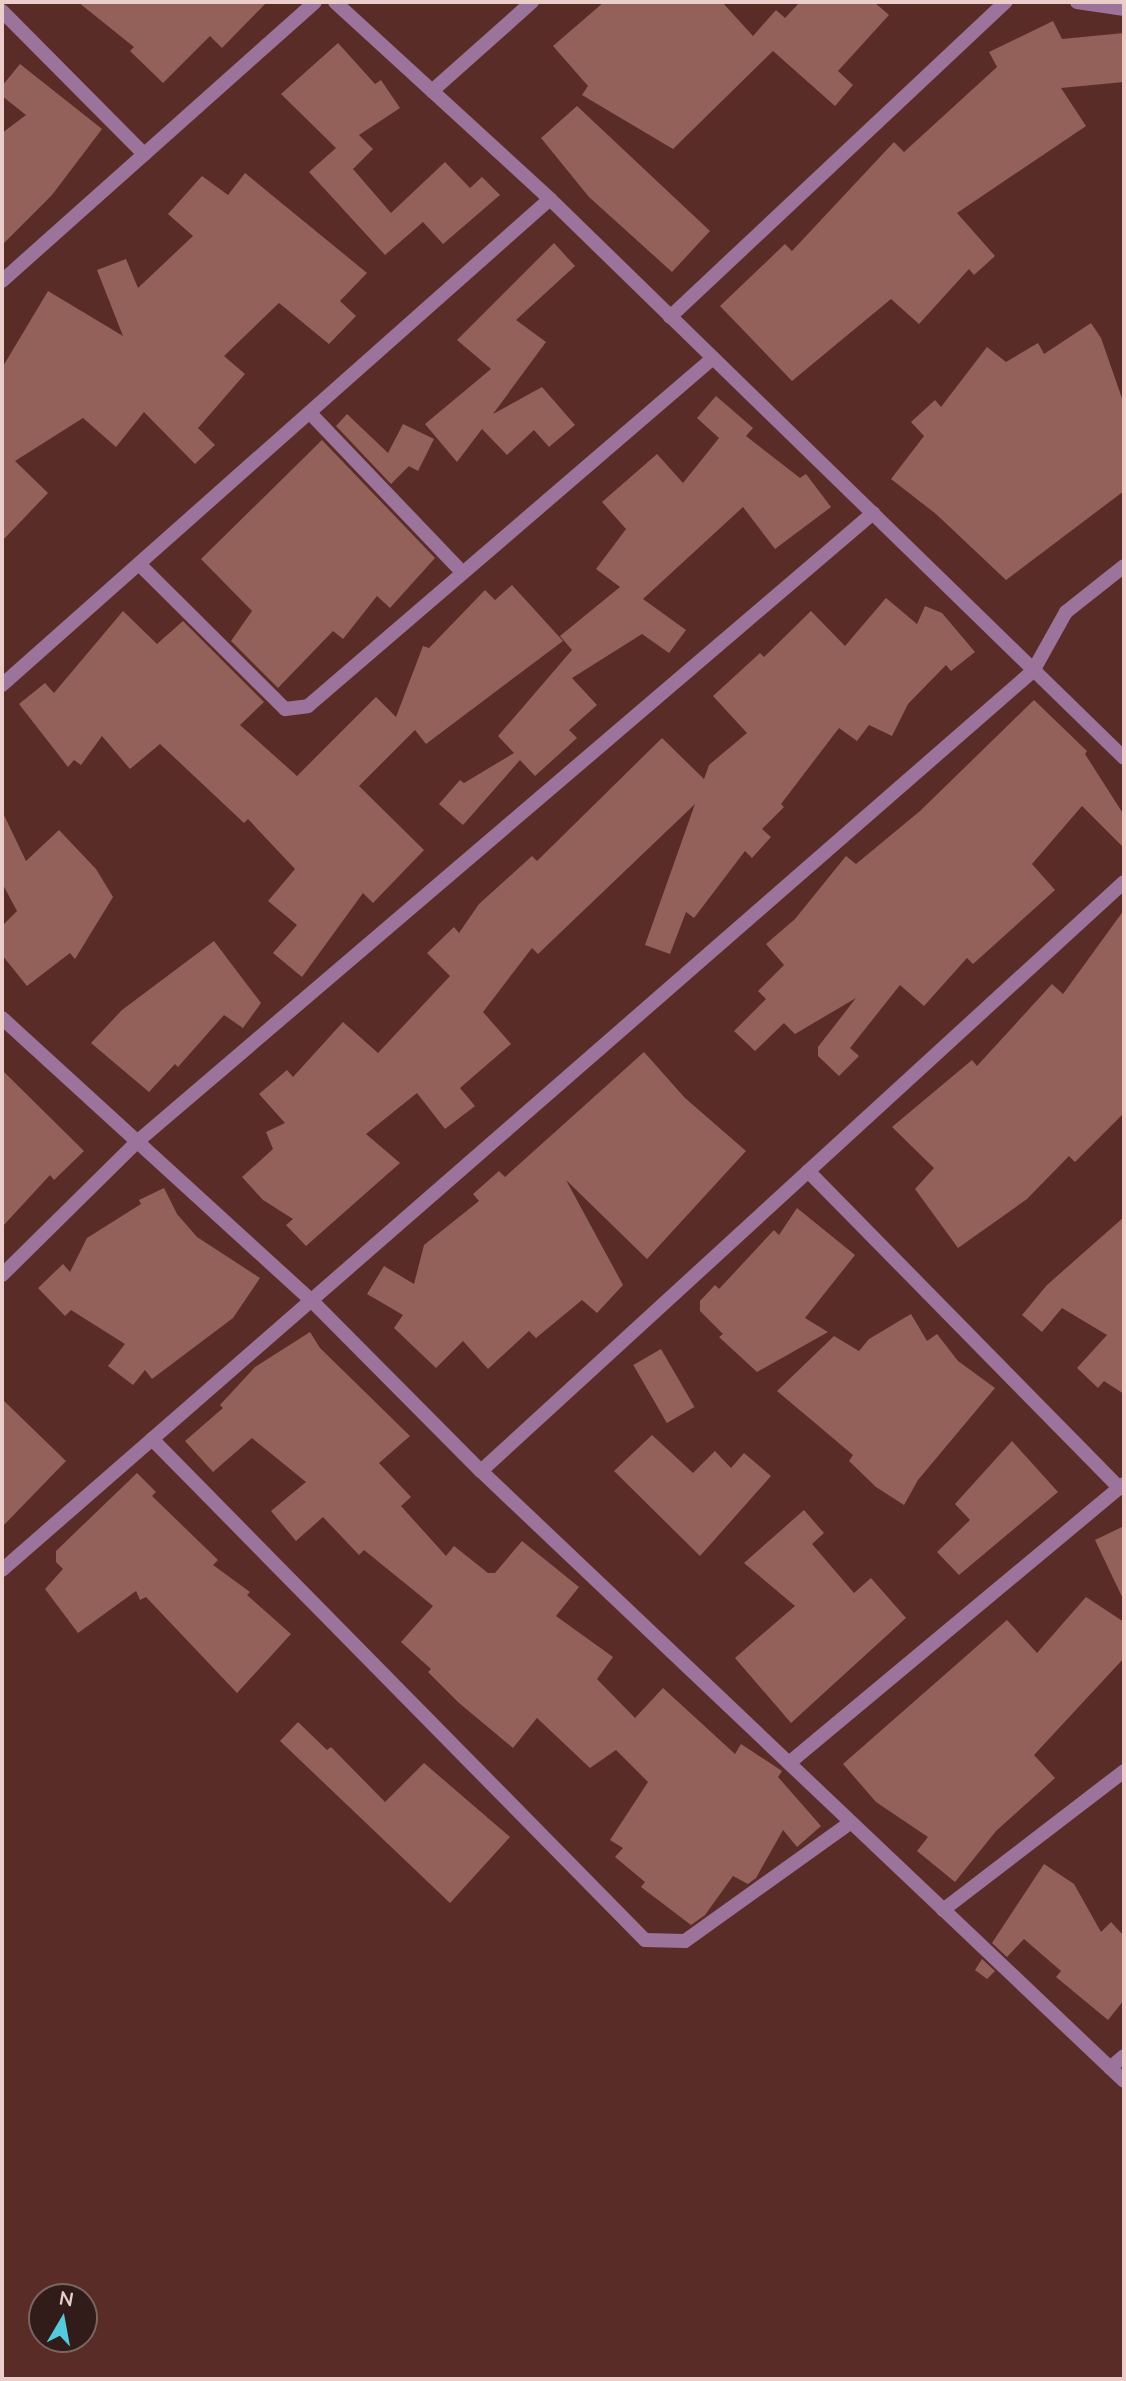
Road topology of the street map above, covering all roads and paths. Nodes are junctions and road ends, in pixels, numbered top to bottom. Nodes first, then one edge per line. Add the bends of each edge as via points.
1 (315, 2) edge
2 (335, 2) edge
3 (532, 2) edge
4 (1006, 2) edge
5 (1077, 2) edge
6 (1124, 9) edge
7 (2, 11) edge
8 (432, 91) junction
9 (144, 154) junction
10 (550, 199) junction
11 (2, 281) edge
12 (670, 317) junction
13 (713, 358) junction
14 (310, 412) junction
15 (873, 513) junction
16 (139, 564) junction
17 (1124, 566) edge
18 (463, 573) junction
19 (1033, 671) junction
20 (2, 685) edge
21 (1124, 758) edge
22 (1124, 882) edge
23 (2, 1018) edge
24 (138, 1141) junction
25 (808, 1171) junction
26 (2, 1275) edge
27 (311, 1300) junction
28 (152, 1439) junction
29 (481, 1471) junction
30 (1122, 1486) edge
31 (2, 1570) edge
32 (789, 1763) junction
33 (1124, 1771) edge
34 (850, 1822) junction
35 (943, 1910) junction
36 (1124, 2056) edge
37 (1110, 2068) junction
38 (1124, 2081) edge

1 - 9 street
2 - 8 street
3 - 8 street
4 - 12 street
5 - 6 street
7 - 9 street
8 - 10 street
9 - 11 street
10 - 12 street
10 - 14 street
12 - 13 street
13 - 15 street
13 - 18 street
14 - 16 street
14 - 18 street
15 - 19 street
15 - 24 street
16 - 18 street via 285,709 308,706
16 - 20 street
17 - 19 street via 1066,612
19 - 21 street
19 - 27 street
22 - 25 street
23 - 24 street
24 - 26 street
24 - 27 street
25 - 29 street
25 - 30 street
27 - 28 street
27 - 29 street
28 - 31 street
28 - 34 street via 645,1940 685,1941
29 - 32 street
30 - 32 street
32 - 34 street
33 - 35 street
34 - 35 street
35 - 37 street
36 - 37 street
37 - 38 street

